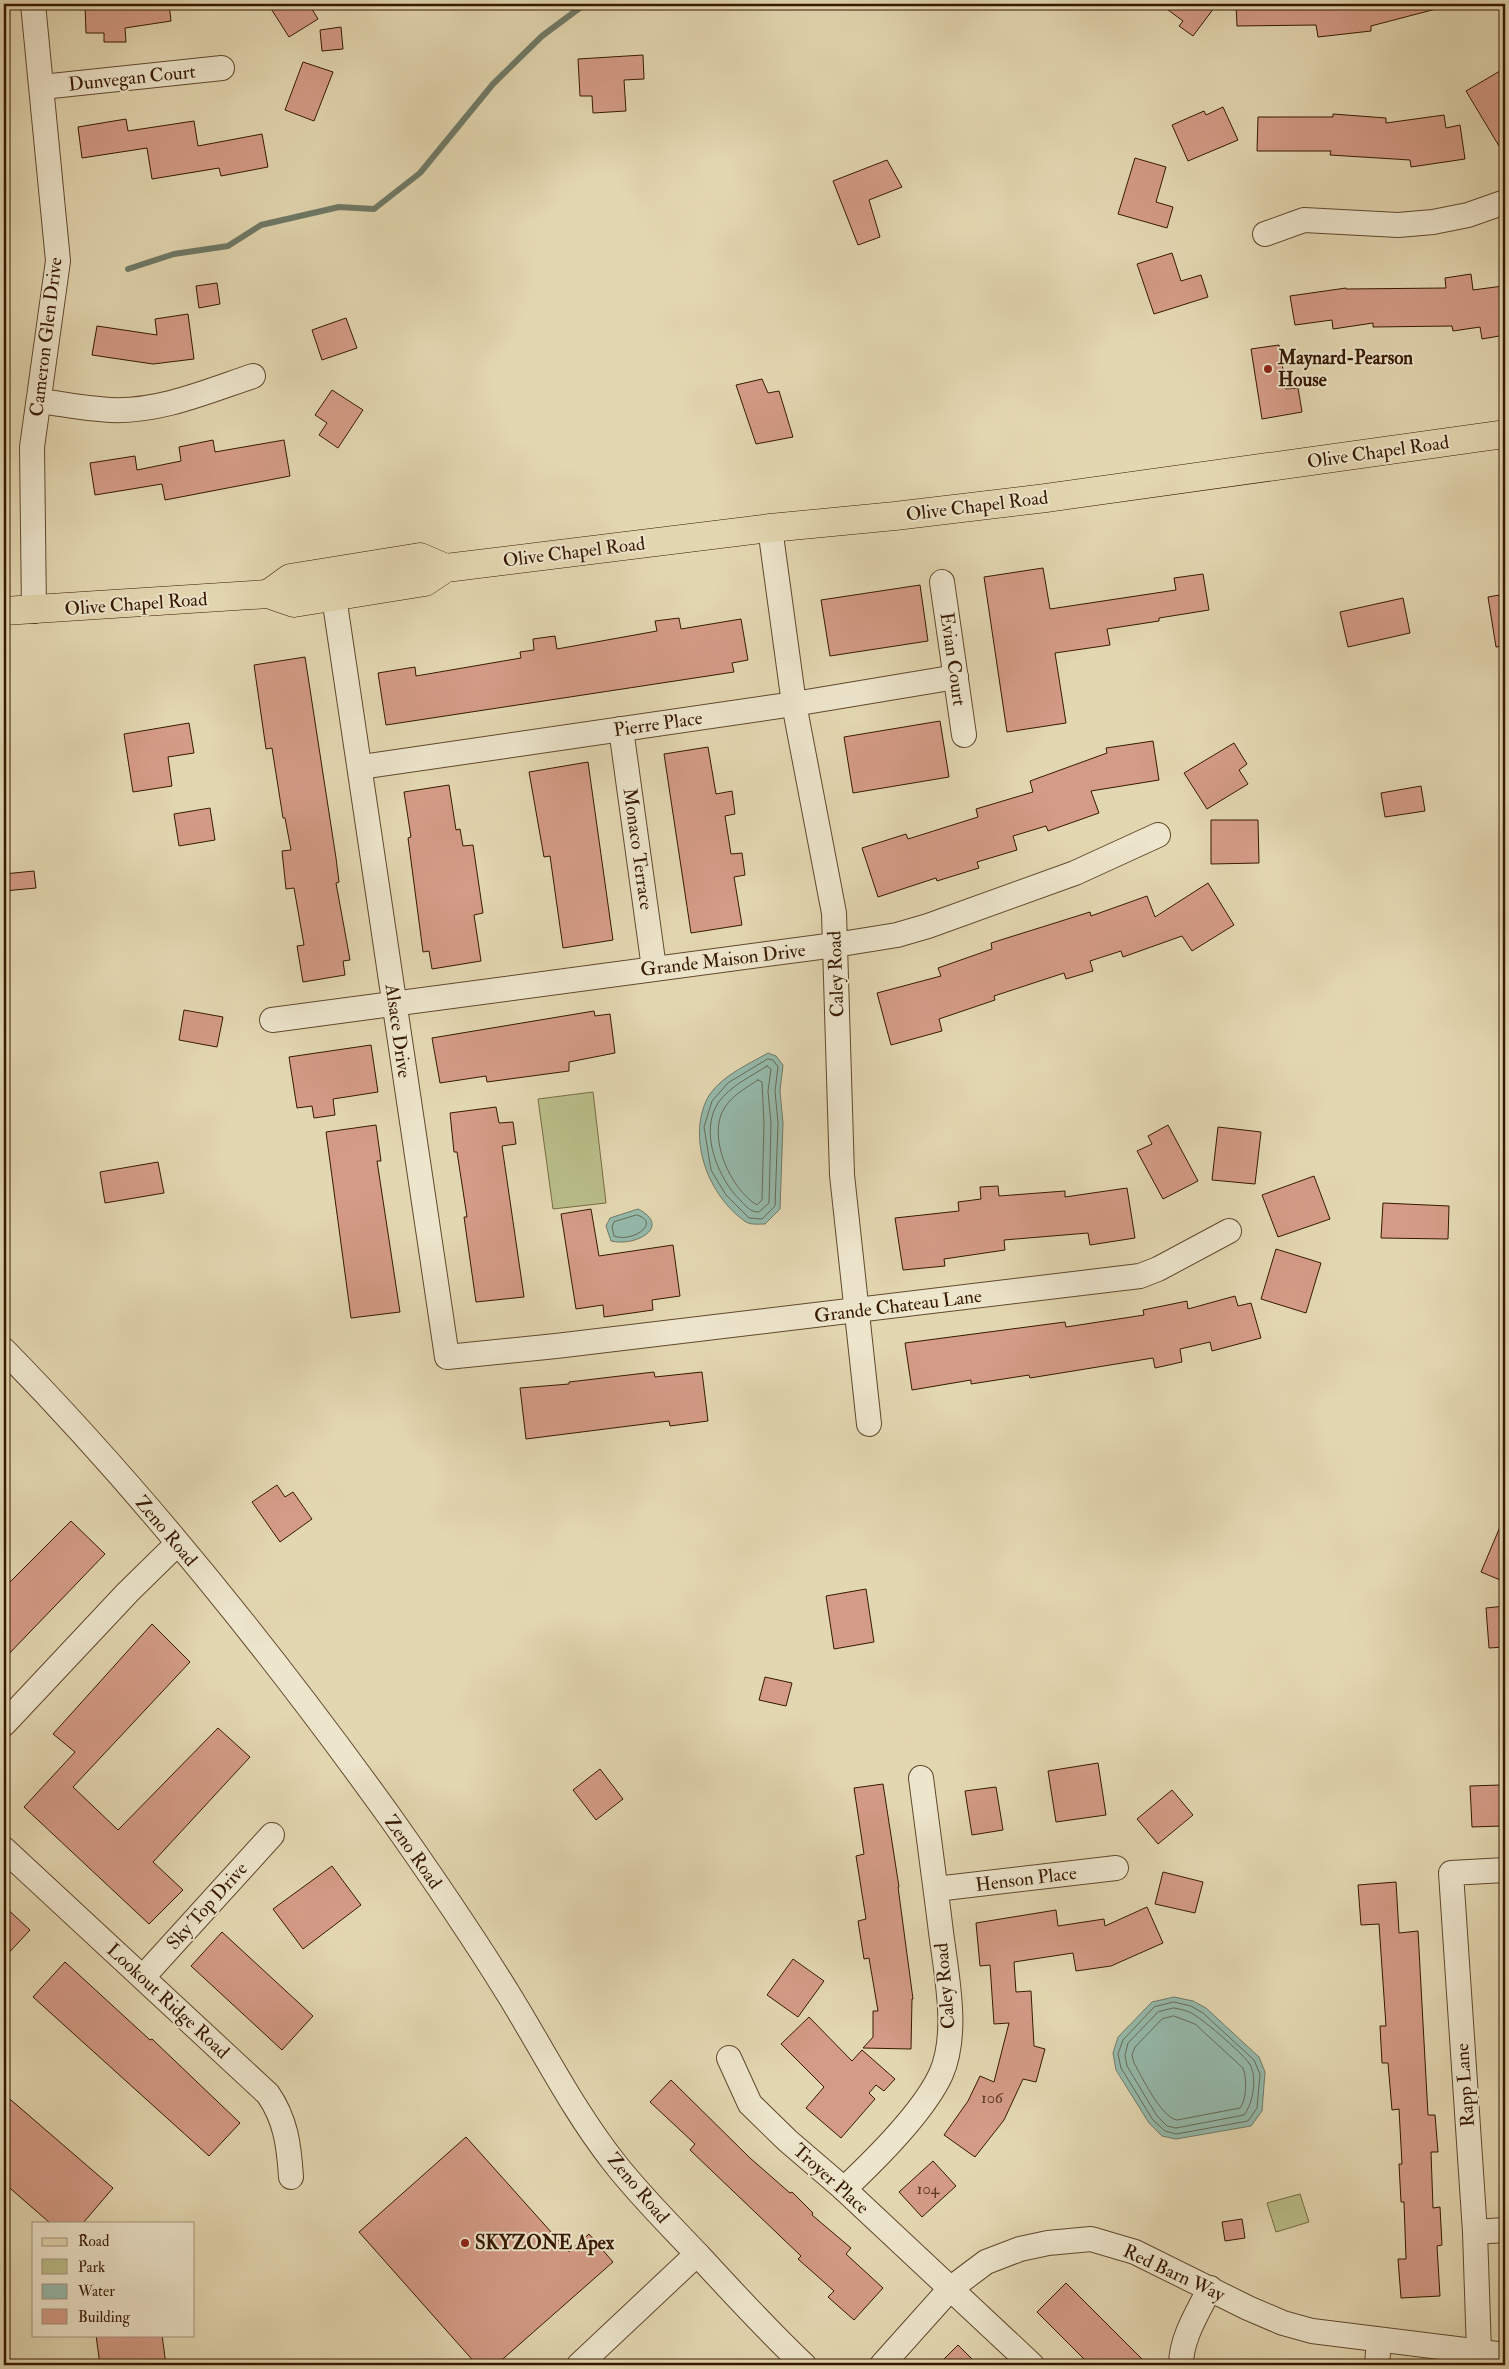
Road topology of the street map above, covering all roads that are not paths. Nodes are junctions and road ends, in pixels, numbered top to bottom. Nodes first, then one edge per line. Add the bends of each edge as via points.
1 (33, 4) edge
2 (222, 68) dead end
3 (42, 86) junction
4 (1505, 202) edge
5 (1265, 234) dead end
6 (253, 376) dead end
7 (39, 401) junction
8 (1505, 434) edge
9 (770, 528) junction
10 (446, 568) junction
11 (942, 582) dead end
12 (268, 594) junction
13 (334, 597) junction
14 (4, 611) edge
15 (34, 611) junction
16 (956, 678) junction
17 (794, 704) junction
18 (621, 730) junction
19 (964, 735) dead end
20 (361, 766) junction
21 (1158, 835) dead end
22 (835, 945) junction
23 (654, 968) junction
24 (394, 1004) junction
25 (272, 1020) dead end
26 (1229, 1231) dead end
27 (857, 1311) junction
28 (556, 1346) joint
29 (4, 1350) edge
30 (869, 1424) dead end
31 (178, 1544) junction
32 (4, 1724) edge
33 (921, 1778) dead end
34 (272, 1835) dead end
35 (4, 1850) edge
36 (1116, 1868) dead end
37 (1505, 1870) edge
38 (936, 1889) junction
39 (143, 1978) junction
40 (729, 2058) dead end
41 (291, 2177) dead end
42 (844, 2189) junction
43 (1505, 2230) edge
44 (1475, 2232) junction
45 (697, 2254) junction
46 (1210, 2288) junction
47 (950, 2289) junction
48 (1379, 2340) junction
49 (1479, 2352) junction
50 (1505, 2355) edge
51 (579, 2365) edge
52 (804, 2365) edge
53 (882, 2365) edge
54 (1032, 2365) edge
55 (1181, 2365) edge
56 (1377, 2365) edge

1 - 3 street, Cameron Glen Drive
2 - 3 street, Dunvegan Court
3 - 7 street, Cameron Glen Drive via 58,261
4 - 5 street via 1468,215 1433,222 1398,225 1304,220
6 - 7 street via 169,403 134,409 112,410
7 - 15 street, Cameron Glen Drive via 32,457
8 - 9 main road, Olive Chapel Road via 1046,498
9 - 10 main road, Olive Chapel Road
9 - 17 street, Caley Road
10 - 12 main road, Olive Chapel Road via 420,558 290,578
10 - 13 main road, Olive Chapel Road via 425,582
11 - 16 street, Evian Court
12 - 13 main road, Olive Chapel Road via 294,603
12 - 15 main road, Olive Chapel Road
13 - 20 street, Alsace Drive
14 - 15 main road, Olive Chapel Road
16 - 17 street, Pierre Place
16 - 19 street, Evian Court
17 - 18 street, Pierre Place
17 - 22 street, Caley Road via 834,913
18 - 20 street, Pierre Place
18 - 23 street, Monaco Terrace
20 - 24 street, Alsace Drive
21 - 22 street, Grande Maison Drive via 1075,873 928,926 897,935
22 - 23 street, Grande Maison Drive
22 - 27 street, Caley Road via 841,1157
23 - 24 street, Grande Maison Drive
24 - 25 street, Grande Maison Drive
24 - 28 street, Alsace Drive via 447,1357
26 - 27 street, Grande Chateau Lane via 1140,1276
27 - 28 street, Grande Chateau Lane
27 - 30 street, Caley Road
29 - 31 street, Zeno Road
31 - 32 street via 128,1592
31 - 45 street, Zeno Road via 236,1614 390,1817 508,1994 611,2159 658,2215
33 - 38 street, Caley Road
34 - 39 street, Sky Top Drive
35 - 39 street, Lookout Ridge Road
36 - 38 street, Henson Place
37 - 44 street, Rapp Lane via 1451,1873
38 - 42 street, Caley Road via 950,2014 949,2043 942,2072 919,2109
39 - 41 street, Lookout Ridge Road via 268,2094 283,2121
40 - 42 street, Troyer Place via 750,2104
42 - 47 street, Troyer Place
43 - 44 street
44 - 49 street, Rapp Lane
45 - 51 street
45 - 52 street, Zeno Road via 759,2322
46 - 47 street, Red Barn Way via 1135,2252 1092,2239 1020,2249 986,2262
46 - 48 street, Red Barn Way via 1284,2323 1312,2331
46 - 55 street via 1186,2337
47 - 53 street, Red Barn Way
47 - 54 street, Troyer Place
48 - 49 street, Red Barn Way
48 - 56 street
49 - 50 street, Red Barn Way

